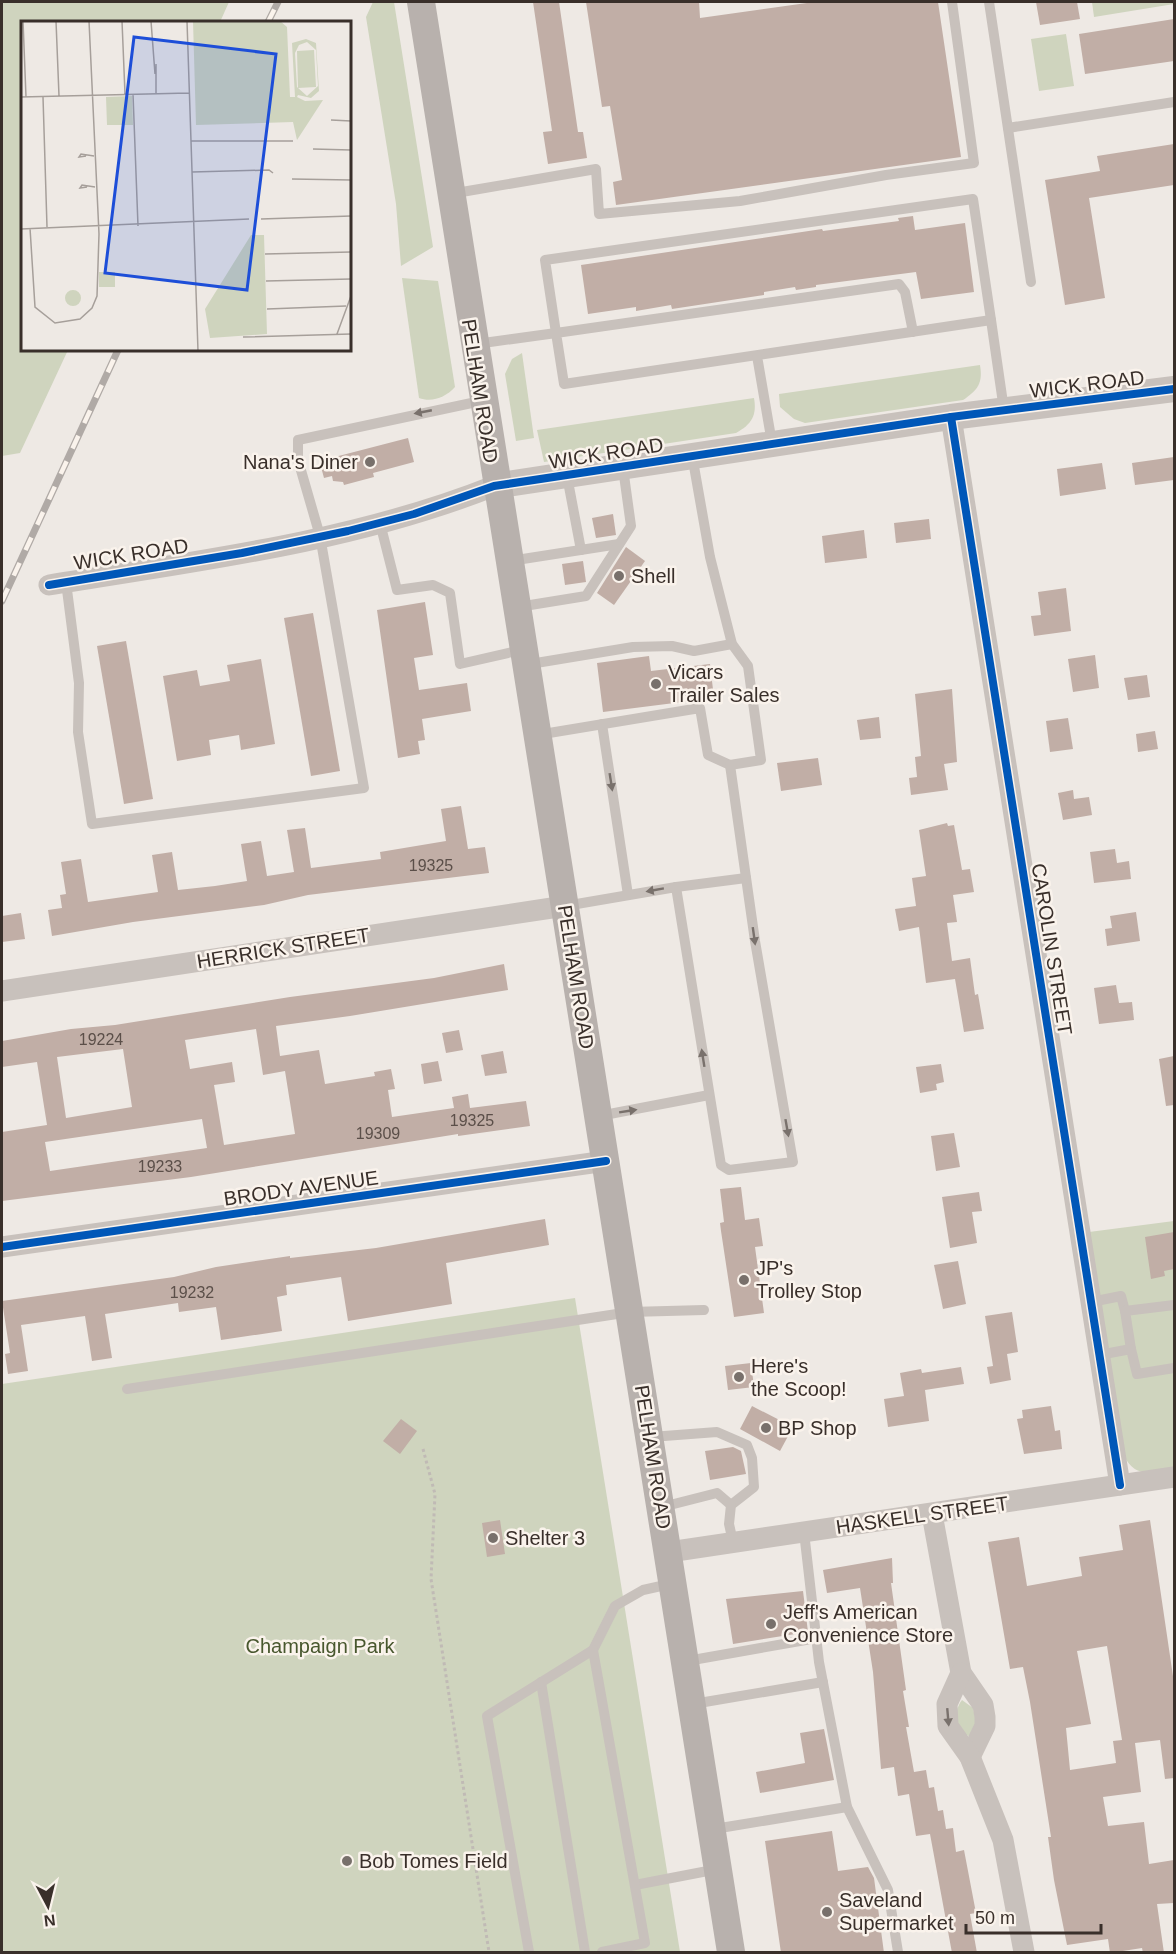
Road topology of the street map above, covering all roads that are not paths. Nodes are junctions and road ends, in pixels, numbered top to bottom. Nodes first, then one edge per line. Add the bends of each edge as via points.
1 (421, 2) edge
2 (952, 2) edge
3 (989, 2) edge
4 (1174, 102) edge
5 (1008, 128) junction
6 (450, 194) junction
7 (1031, 282) dead end
8 (991, 321) junction
9 (913, 332) junction
10 (556, 333) junction
11 (472, 344) junction
12 (758, 356) junction
13 (1174, 389) edge
14 (481, 401) junction
15 (1004, 411) junction
16 (951, 417) junction
17 (772, 443) junction
18 (692, 455) junction
19 (623, 468) junction
20 (567, 476) junction
21 (494, 486) junction
22 (380, 523) junction
23 (320, 536) junction
24 (620, 544) junction
25 (580, 550) junction
26 (507, 562) junction
27 (57, 583) joint
28 (514, 608) junction
29 (732, 644) junction
30 (523, 657) junction
31 (602, 724) junction
32 (536, 735) junction
33 (730, 765) junction
34 (746, 878) junction
35 (676, 886) junction
36 (628, 895) junction
37 (565, 906) junction
38 (2, 991) edge
39 (709, 1095) junction
40 (598, 1116) junction
41 (606, 1161) junction
42 (2, 1247) edge
43 (1091, 1302) junction
44 (1174, 1305) edge
45 (704, 1310) dead end
46 (1125, 1311) junction
47 (630, 1312) junction
48 (1131, 1349) junction
49 (1100, 1355) junction
50 (1174, 1368) edge
51 (127, 1389) dead end
52 (650, 1437) junction
53 (1174, 1476) edge
54 (1120, 1485) junction
55 (731, 1505) junction
56 (662, 1508) junction
57 (932, 1514) junction
58 (804, 1532) junction
59 (733, 1542) junction
60 (669, 1552) junction
61 (674, 1584) junction
62 (817, 1638) junction
63 (593, 1650) junction
64 (686, 1662) junction
65 (961, 1673) junction
66 (541, 1682) junction
67 (823, 1682) junction
68 (692, 1704) junction
69 (970, 1757) junction
70 (847, 1807) junction
71 (712, 1830) junction
72 (718, 1869) junction
73 (635, 1885) junction
74 (529, 1953) edge
75 (585, 1953) edge
76 (602, 1953) edge
77 (731, 1953) edge
78 (898, 1953) edge
79 (1024, 1953) edge

1 - 6 main road, PELHAM ROAD
2 - 6 lane via 974,163 740,201 599,214 596,169
3 - 5 lane
4 - 5 lane
5 - 7 lane
6 - 11 main road, PELHAM ROAD
8 - 9 lane
8 - 10 lane via 973,199 545,260
8 - 15 lane
9 - 10 lane via 905,292 899,284
9 - 12 lane
10 - 11 lane
10 - 12 lane via 564,384
11 - 14 main road, PELHAM ROAD
12 - 17 lane
13 - 15 street, WICK ROAD
14 - 21 main road, PELHAM ROAD
14 -> 23 lane via 298,440 298,460
15 - 16 street, WICK ROAD
16 - 17 street, WICK ROAD
16 - 43 street, CAROLIN STREET
17 - 18 street, WICK ROAD
18 - 19 street, WICK ROAD
18 - 29 lane via 710,557
19 - 20 street, WICK ROAD
19 - 24 lane via 631,526
20 - 21 street, WICK ROAD
20 - 25 lane
21 - 22 street, WICK ROAD
21 - 26 main road, PELHAM ROAD
22 - 23 street, WICK ROAD
22 - 30 lane via 397,591 433,585 450,593 460,664
23 - 27 street, WICK ROAD via 242,553
23 - 27 lane via 364,788 92,824 78,732 79,683
24 - 25 lane
24 - 28 lane via 585,596
25 - 26 lane
26 - 28 main road, PELHAM ROAD
28 - 30 main road, PELHAM ROAD
29 - 30 lane via 694,651 672,646 633,647
29 - 33 lane via 748,666 761,760
30 - 32 main road, PELHAM ROAD
31 - 32 lane
31 - 33 lane via 700,708 708,755
31 -> 36 lane
32 - 37 main road, PELHAM ROAD
33 - 34 lane
34 - 35 lane
34 -> 39 lane via 793,1162 729,1170 721,1165
35 -> 36 lane
39 -> 35 lane
36 - 37 lane
37 - 38 street, HERRICK STREET
37 - 40 main road, PELHAM ROAD
40 -> 39 lane
40 - 41 main road, PELHAM ROAD
41 - 42 street, BRODY AVENUE
41 - 47 main road, PELHAM ROAD
43 - 46 lane via 1121,1296
43 - 49 street, CAROLIN STREET
44 - 46 lane
45 - 47 lane
46 - 48 lane
47 - 51 lane
47 - 52 main road, PELHAM ROAD
48 - 49 lane
48 - 50 lane via 1137,1374
49 - 54 street, CAROLIN STREET
52 - 55 lane via 717,1432 747,1445 754,1487
52 - 56 main road, PELHAM ROAD
53 - 54 street, HASKELL STREET
54 - 57 street, HASKELL STREET
55 - 56 lane via 717,1493
55 - 59 lane via 729,1524
56 - 60 main road, PELHAM ROAD
57 - 58 street, HASKELL STREET
57 - 65 street
58 - 59 street, HASKELL STREET
58 - 62 lane
59 - 60 street, HASKELL STREET
60 - 61 main road, PELHAM ROAD
61 - 63 lane via 643,1590 615,1606
61 - 64 main road, PELHAM ROAD
62 - 64 lane
62 - 67 lane
63 - 66 lane
63 - 73 lane
64 - 68 main road, PELHAM ROAD
65 -> 69 street via 947,1704 946,1719
65 - 69 street via 983,1705 985,1717 985,1726
66 - 74 lane via 487,1716
66 - 75 lane
67 - 68 lane
67 - 70 lane
68 - 71 main road, PELHAM ROAD
69 - 79 street via 1003,1840
70 - 71 lane
70 - 78 lane via 888,1890
71 - 72 main road, PELHAM ROAD
72 - 73 lane
72 - 77 main road, PELHAM ROAD
73 - 76 lane via 645,1943

